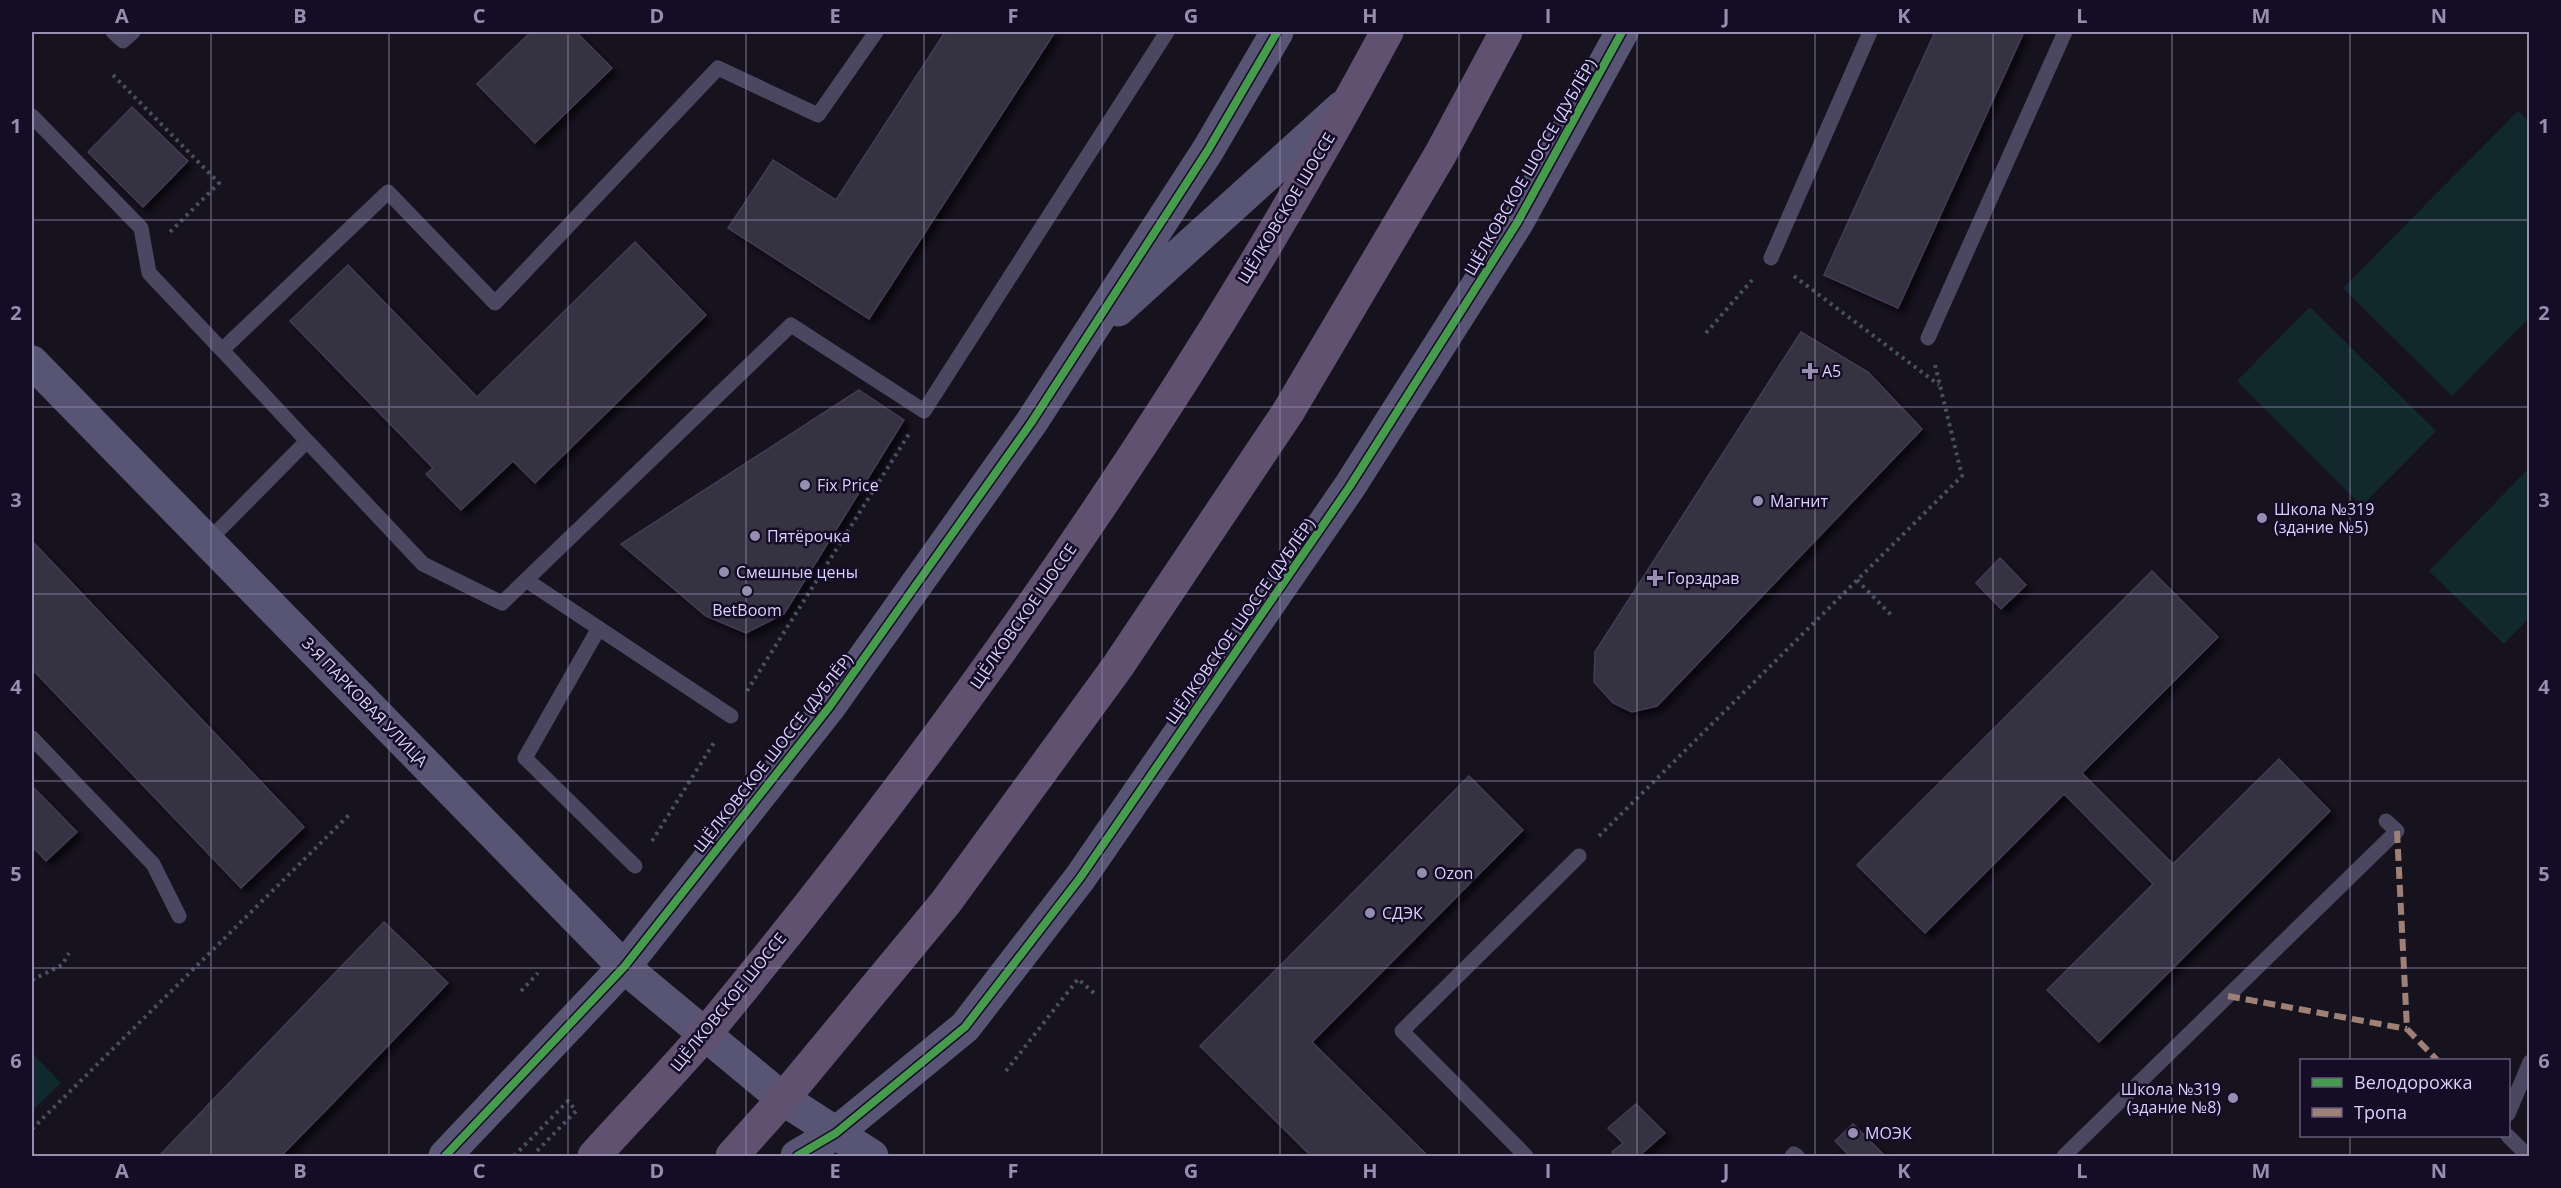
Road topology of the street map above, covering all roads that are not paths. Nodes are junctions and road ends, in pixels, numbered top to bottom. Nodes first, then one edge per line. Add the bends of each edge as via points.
1 (113, 32) edge
2 (133, 32) edge
3 (876, 32) edge
4 (1167, 32) edge
5 (1277, 32) edge
6 (1387, 32) edge
7 (1506, 32) edge
8 (1622, 32) edge
9 (1870, 32) edge
10 (2065, 32) edge
11 (1351, 99) junction
12 (32, 116) edge
13 (1771, 258) road end
14 (1928, 338) road end
15 (1084, 342) junction
16 (222, 350) junction
17 (39, 376) edge
18 (308, 441) junction
19 (207, 542) junction
20 (526, 580) junction
21 (599, 628) junction
22 (731, 716) road end
23 (32, 738) edge
24 (2386, 820) dead end
25 (1578, 856) road end
26 (635, 866) road end
27 (179, 916) dead end
28 (624, 968) junction
29 (704, 1034) junction
30 (2529, 1062) edge
31 (783, 1099) junction
32 (2510, 1109) edge
33 (836, 1133) junction
34 (2509, 1137) edge
35 (445, 1156) edge
36 (594, 1156) edge
37 (732, 1156) edge
38 (797, 1156) edge
39 (872, 1156) edge
40 (1527, 1156) edge
41 (1792, 1156) edge
42 (1797, 1156) edge
43 (2064, 1156) edge
44 (2528, 1156) edge

1 - 2 lane via 123,41
3 - 16 lane via 818,115 718,68 495,303 388,192
4 - 20 lane via 924,411 791,325
5 - 15 street, ЩЁЛКОВСКОЕ ШОССЕ (ДУБЛЁР) via 1208,150
6 - 11 main road, ЩЁЛКОВСКОЕ ШОССЕ
7 - 31 main road via 1440,155 1288,412 1118,666 946,902
8 - 33 street, ЩЁЛКОВСКОЕ ШОССЕ (ДУБЛЁР) via 1516,223 1356,476 1080,878 965,1027
9 - 13 lane
10 - 14 lane
11 - 15 street
11 - 29 main road, ЩЁЛКОВСКОЕ ШОССЕ via 1202,351 1026,615 867,830
12 - 16 lane via 141,228 150,273
15 - 28 street, ЩЁЛКОВСКОЕ ШОССЕ (ДУБЛЁР) via 830,706
16 - 18 lane
17 - 19 street, 3-Я ПАРКОВАЯ УЛИЦА
18 - 19 lane
18 - 20 lane via 423,564 502,603
19 - 28 street, 3-Я ПАРКОВАЯ УЛИЦА
20 - 21 lane
21 - 22 lane
21 - 26 lane via 525,758
23 - 27 lane via 153,864
24 - 43 lane via 2397,831
25 - 40 lane via 1402,1031
28 - 29 street, 3-Я ПАРКОВАЯ УЛИЦА
28 - 35 street, ЩЁЛКОВСКОЕ ШОССЕ (ДУБЛЁР)
29 - 31 street, 3-Я ПАРКОВАЯ УЛИЦА
29 - 36 main road, ЩЁЛКОВСКОЕ ШОССЕ
30 - 32 lane
31 - 33 street, 3-Я ПАРКОВАЯ УЛИЦА
31 - 37 main road
33 - 38 street, ЩЁЛКОВСКОЕ ШОССЕ (ДУБЛЁР)
33 - 39 street, 3-Я ПАРКОВАЯ УЛИЦА
34 - 44 lane
41 - 42 lane

